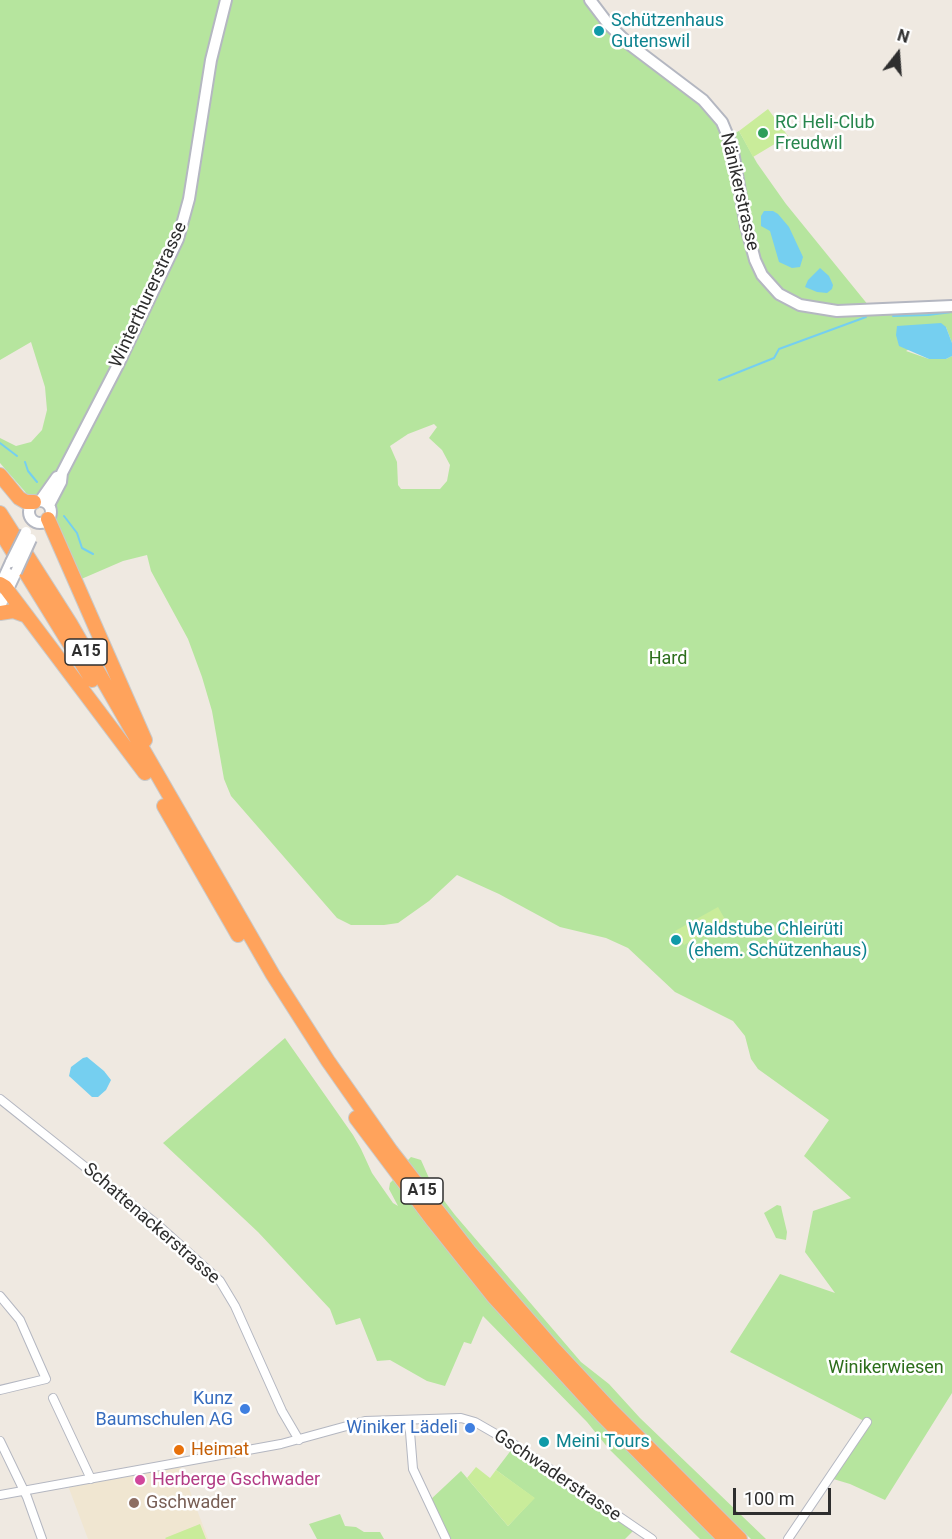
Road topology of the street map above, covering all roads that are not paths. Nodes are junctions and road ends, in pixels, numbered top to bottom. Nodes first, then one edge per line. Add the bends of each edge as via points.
1 (226, 0) edge
2 (590, 0) edge
3 (952, 306) edge
4 (0, 475) edge
5 (41, 503) junction
6 (0, 513) edge
7 (40, 520) junction
8 (0, 531) edge
9 (2, 586) edge
10 (0, 606) edge
11 (0, 613) edge
12 (27, 616) junction
13 (145, 772) junction
14 (167, 795) junction
15 (0, 1099) edge
16 (0, 1296) edge
17 (0, 1390) edge
18 (53, 1398) dead end
19 (407, 1420) junction
20 (867, 1422) dead end
21 (299, 1440) junction
22 (0, 1441) edge
23 (91, 1479) junction
24 (24, 1491) junction
25 (0, 1496) edge
26 (42, 1539) edge
27 (446, 1539) edge
28 (652, 1539) edge
29 (726, 1539) edge
30 (740, 1539) edge
31 (788, 1539) edge

1 - 5 main road, Winterthurerstrasse via 211,60 183,226 61,482
2 - 3 main road, Nänikerstrasse via 629,45 703,100 722,122 732,146 755,260 779,294 800,305 837,311
4 - 5 highway via 20,498
5 - 7 main road, Winterthurerstrasse via 51,511
5 - 7 main road, Winterthurerstrasse via 29,510
6 - 14 highway, A15 via 70,623
7 - 9 main road, Winterthurerstrasse, bridge
7 - 14 highway
8 - 13 highway, A15
9 - 10 main road, Winterthurerstrasse
9 - 12 highway
11 - 12 highway via 13,611
12 - 13 highway
13 - 29 highway, A15 via 268,985 400,1178 552,1362
14 - 30 highway, A15 via 306,1027 414,1181 490,1277 553,1348
15 - 21 street, Schattenackerstrasse via 159,1226 220,1281
16 - 17 street via 20,1320 46,1379
18 - 23 street
19 - 21 street, Gschwaderstrasse via 357,1423
19 - 27 street via 413,1469
19 - 28 street, Gschwaderstrasse via 461,1418 475,1422 552,1468
20 - 31 street
21 - 23 street, Gschwaderstrasse
22 - 24 street
23 - 24 street, Gschwaderstrasse
24 - 25 street, Gschwaderstrasse
24 - 26 street

